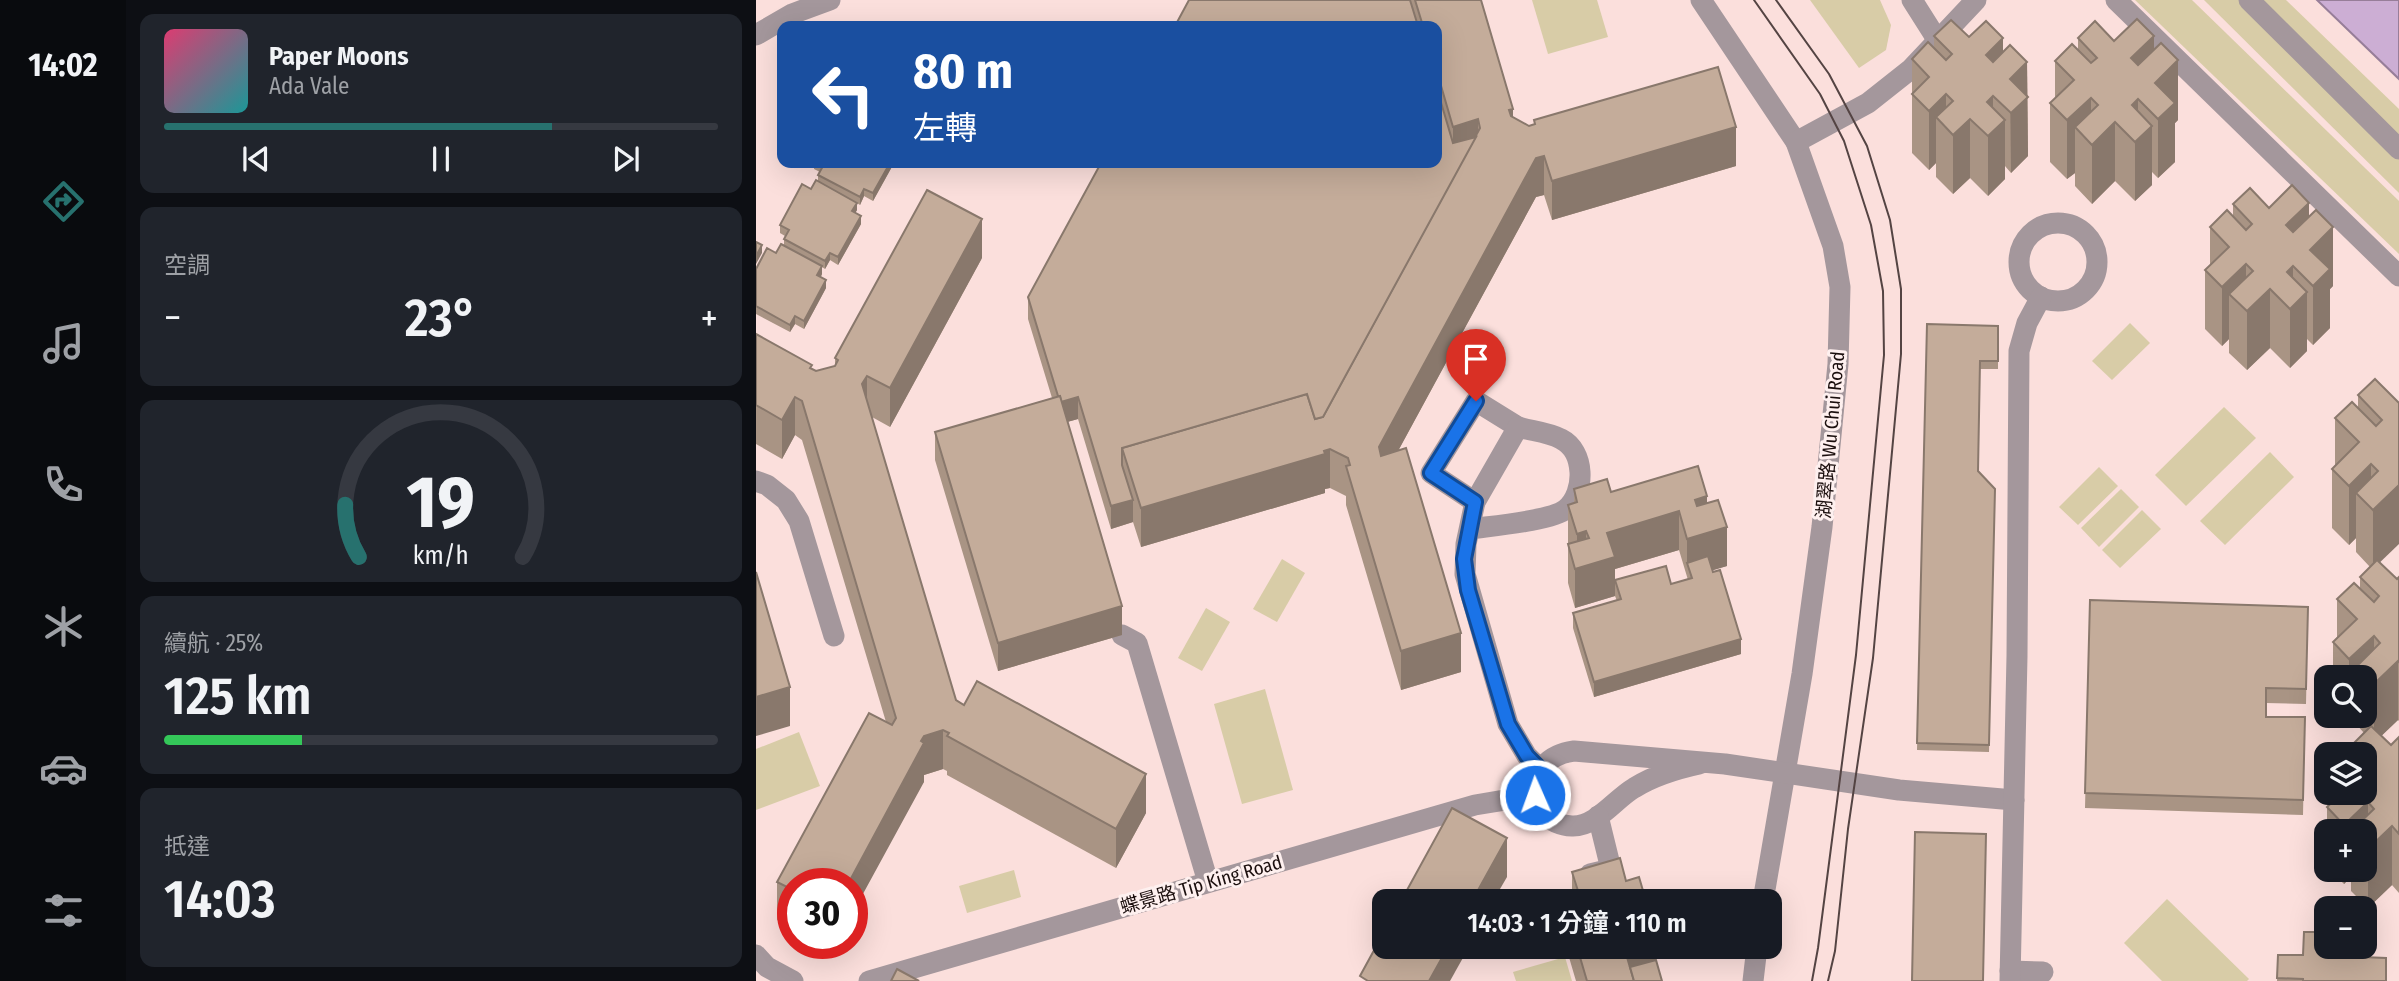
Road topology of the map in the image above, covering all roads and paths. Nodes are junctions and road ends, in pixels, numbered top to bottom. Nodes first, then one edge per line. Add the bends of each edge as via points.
1 (830, 0) edge
2 (1701, 0) edge
3 (1912, 0) edge
4 (1976, 0) edge
5 (2116, 0) edge
6 (2249, 0) edge
7 (792, 14) junction
8 (756, 19) edge
9 (780, 21) edge
10 (777, 23) edge
11 (756, 35) edge
12 (1938, 41) junction
13 (1796, 142) junction
14 (2399, 149) edge
15 (2399, 276) edge
16 (2041, 298) dead end
17 (1518, 427) junction
18 (756, 481) edge
19 (1475, 502) junction
20 (1470, 529) junction
21 (1122, 635) dead end
22 (834, 636) dead end
23 (1699, 764) junction
24 (1540, 769) junction
25 (1785, 774) junction
26 (1535, 795) junction
27 (2014, 800) junction
28 (1598, 816) junction
29 (1585, 875) edge
30 (1208, 882) junction
31 (1765, 889) edge
32 (756, 956) edge
33 (1756, 959) edge
34 (2043, 972) dead end
35 (2010, 976) edge
36 (793, 981) edge
37 (869, 981) edge
38 (1753, 981) edge

1 - 7 street
2 - 13 street, 湖翠路 Wu Chui Road
3 - 12 street
4 - 12 street
5 - 15 street
6 - 14 street
7 - 8 street
7 - 9 street
10 - 11 street
12 - 13 street via 1868,103
13 - 25 street, 湖翠路 Wu Chui Road via 1833,246 1840,287 1836,391 1822,527
16 - 27 street via 2019,351
17 - 19 street
17 - 19 street via 1476,401 1431,473
17 - 20 street via 1562,439 1577,454 1581,476 1576,497 1565,510 1541,518
18 - 22 street via 786,500 799,521
19 - 20 street
20 - 24 street via 1465,567 1476,616 1508,724
21 - 30 street via 1137,643
23 - 24 street via 1574,751 1560,753
23 - 25 street
23 - 28 street via 1653,777
24 - 26 street
25 - 27 street
25 - 31 street, 湖翠路 Wu Chui Road
26 - 28 street via 1548,818 1560,824 1573,826
26 - 30 street, 蝶景路 Tip King Road via 1475,804
27 - 35 street
28 - 29 street via 1611,869
30 - 37 street, 蝶景路 Tip King Road
32 - 36 street
33 - 38 street
34 - 35 street

